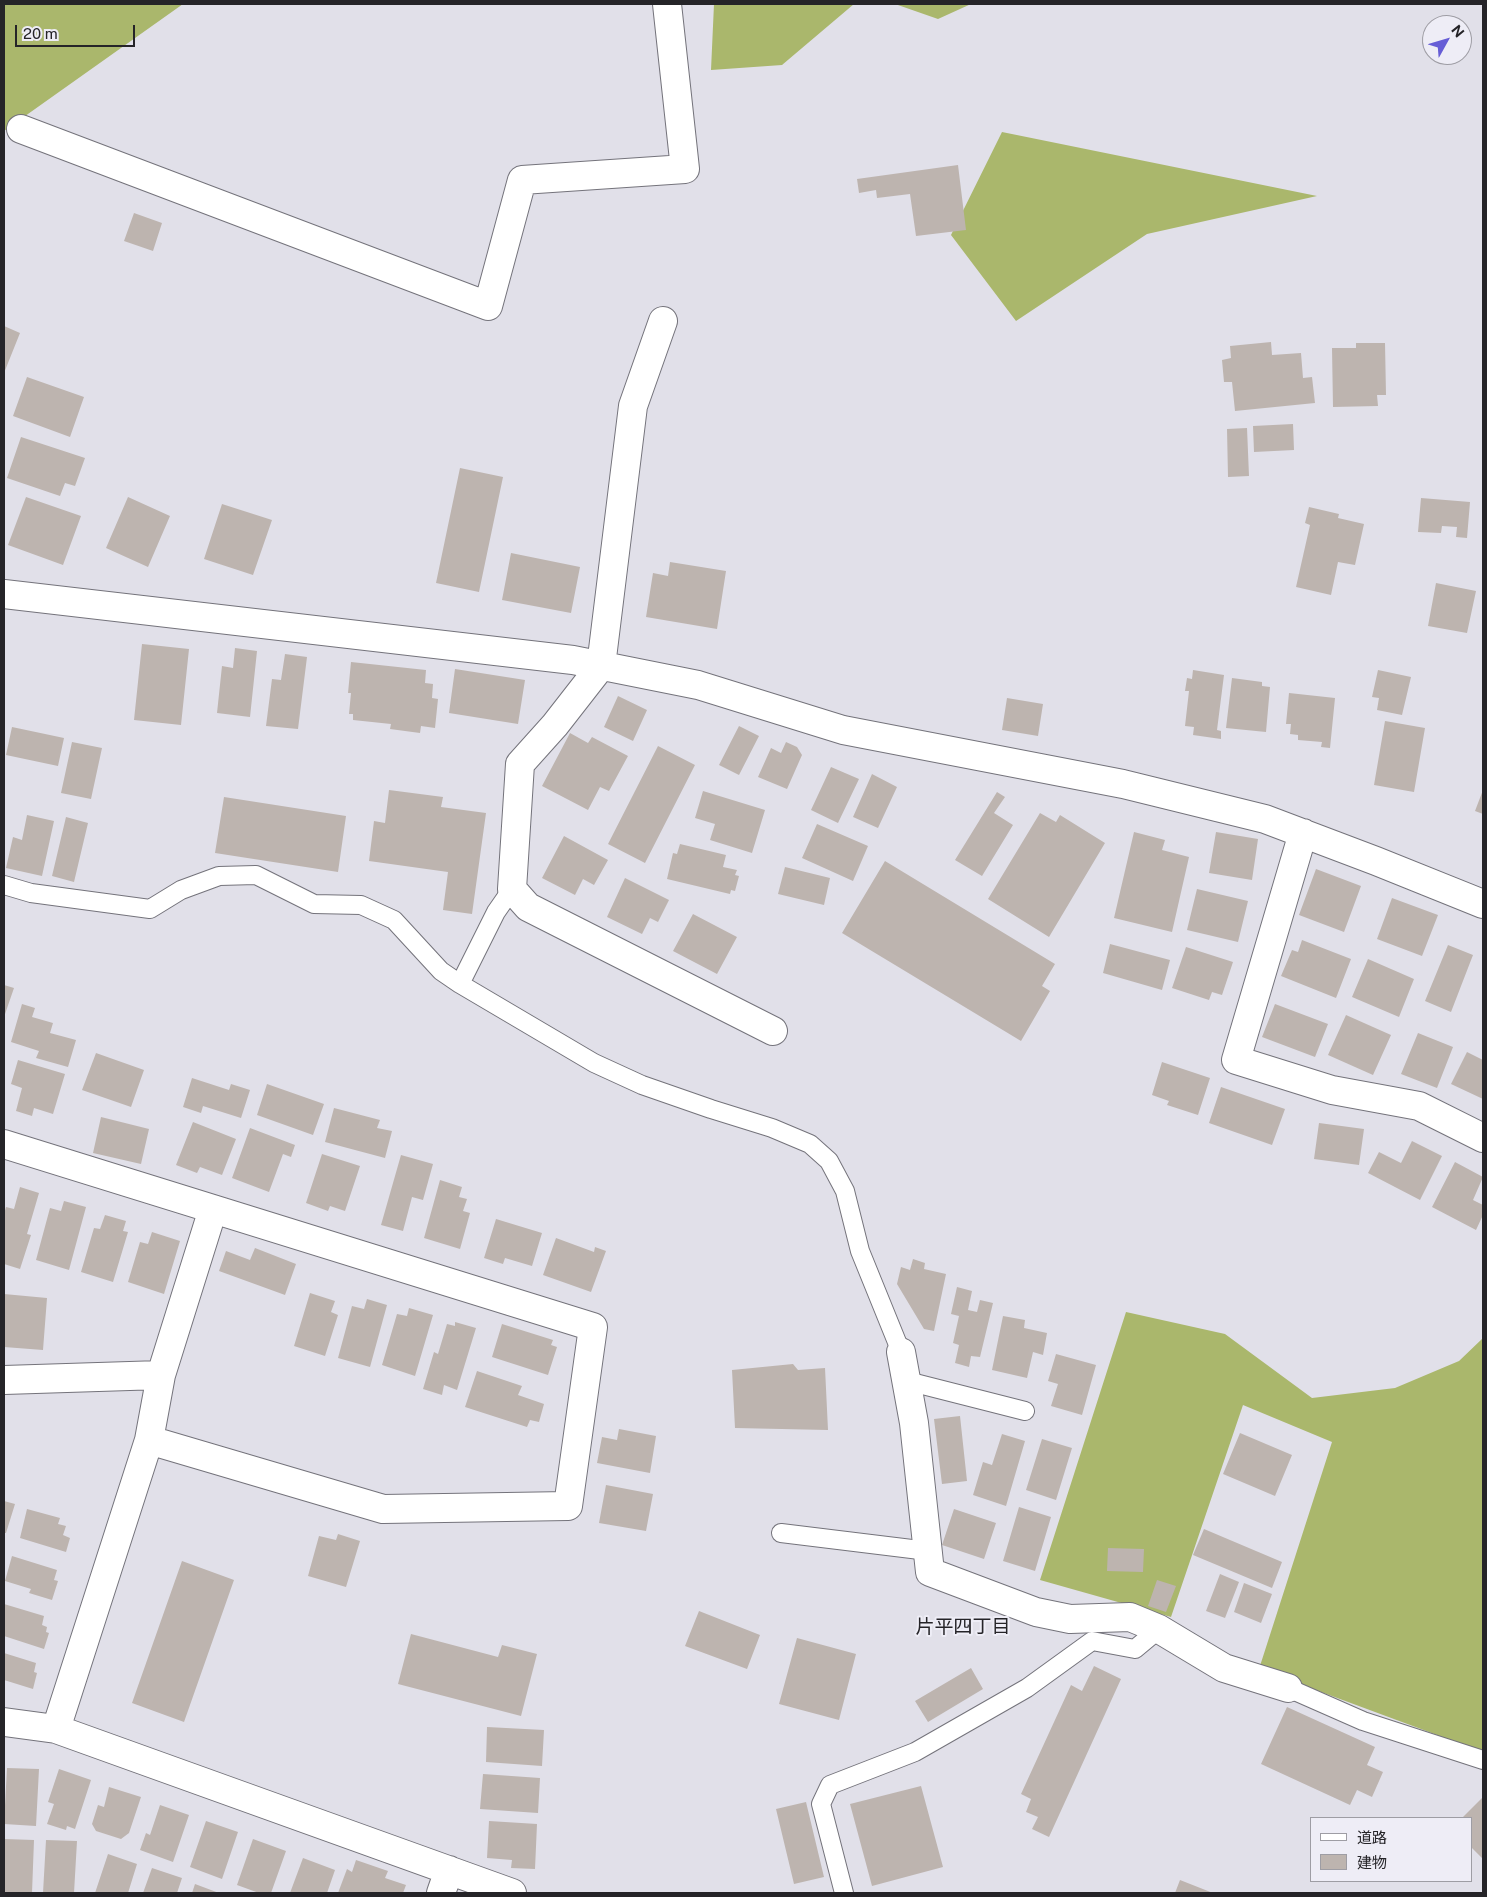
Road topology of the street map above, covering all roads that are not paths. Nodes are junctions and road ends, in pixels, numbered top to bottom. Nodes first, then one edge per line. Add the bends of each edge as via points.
1 (667, 4) edge
2 (21, 129) dead end
3 (663, 321) dead end
4 (4, 594) edge
5 (602, 666) junction
6 (1303, 833) junction
7 (4, 885) edge
8 (512, 889) junction
9 (1483, 904) edge
10 (460, 984) junction
11 (774, 1031) dead end
12 (1483, 1138) edge
13 (4, 1144) edge
14 (212, 1209) junction
15 (901, 1352) joint
16 (161, 1375) junction
17 (4, 1380) edge
18 (907, 1381) junction
19 (1025, 1410) dead end
20 (149, 1440) junction
21 (781, 1532) dead end
22 (928, 1551) junction
23 (1159, 1628) junction
24 (1288, 1688) joint
25 (4, 1722) edge
26 (56, 1729) junction
27 (1483, 1760) edge
28 (445, 1882) edge
29 (512, 1893) edge
30 (844, 1893) edge

1 - 2 street via 685,169 522,180 488,306
3 - 5 street via 633,406
4 - 5 street
5 - 6 street via 698,685 842,730 1132,786 1265,819
5 - 8 street via 520,764
6 - 9 street
6 - 12 street via 1236,1060 1332,1090 1419,1106
7 - 10 lane via 31,893 150,909 181,890 219,876 256,875 314,904 361,906 394,920 441,971
8 - 10 lane via 496,912
8 - 11 street via 528,907
10 - 15 lane via 594,1063 634,1081 810,1144 829,1161 845,1191 860,1251
13 - 14 street
14 - 16 street
14 - 20 street via 593,1327 568,1506 383,1509
15 - 18 street
16 - 17 street
16 - 20 street
18 - 19 lane
18 - 22 street
20 - 26 street
21 - 22 lane
22 - 23 street via 930,1572 1036,1612 1070,1619 1130,1617
23 - 24 street via 1224,1668
23 - 30 lane via 1135,1649 1092,1641 1027,1688 915,1752 830,1785 821,1804
24 - 27 lane via 1363,1721
25 - 26 street
26 - 28 street
28 - 29 street

